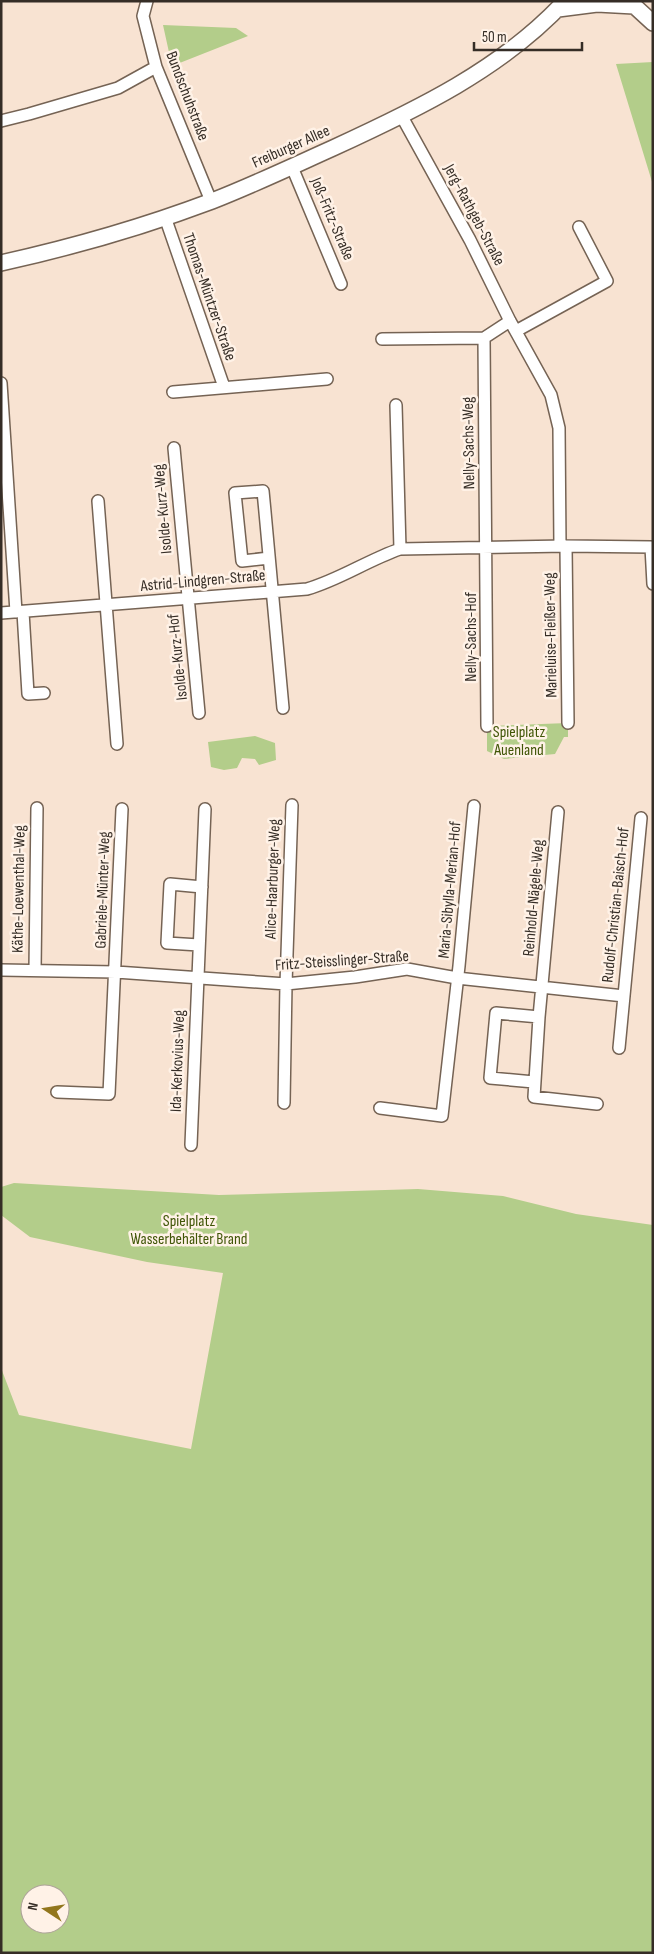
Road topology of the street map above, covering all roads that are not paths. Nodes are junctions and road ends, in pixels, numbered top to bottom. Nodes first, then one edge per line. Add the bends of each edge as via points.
1 (147, 1) edge
2 (632, 4) edge
3 (554, 8) edge
4 (653, 23) edge
5 (156, 67) junction
6 (401, 115) junction
7 (1, 121) edge
8 (292, 167) junction
9 (211, 201) junction
10 (165, 218) junction
11 (579, 227) dead end
12 (1, 263) edge
13 (341, 284) dead end
14 (513, 326) junction
15 (484, 338) junction
16 (382, 339) dead end
17 (327, 379) dead end
18 (1, 383) edge
19 (224, 387) junction
20 (173, 392) dead end
21 (396, 405) dead end
22 (174, 448) dead end
23 (98, 501) dead end
24 (563, 546) junction
25 (400, 548) junction
26 (487, 548) junction
27 (270, 558) junction
28 (653, 584) edge
29 (272, 591) junction
30 (188, 598) junction
31 (105, 606) junction
32 (20, 612) junction
33 (1, 613) edge
34 (44, 692) dead end
35 (284, 708) dead end
36 (199, 713) dead end
37 (568, 723) dead end
38 (487, 726) dead end
39 (118, 744) dead end
40 (292, 805) dead end
41 (474, 806) dead end
42 (36, 808) dead end
43 (122, 809) dead end
44 (205, 809) dead end
45 (558, 812) dead end
46 (642, 818) dead end
47 (202, 887) junction
48 (199, 945) junction
49 (1, 970) edge
50 (35, 970) junction
51 (116, 972) junction
52 (197, 978) junction
53 (457, 978) junction
54 (286, 984) junction
55 (542, 988) junction
56 (624, 996) junction
57 (539, 1016) junction
58 (619, 1048) dead end
59 (534, 1082) junction
60 (58, 1092) dead end
61 (284, 1103) dead end
62 (597, 1104) dead end
63 (380, 1108) dead end
64 (191, 1145) dead end

1 - 5 street, Bundschuhstraße via 143,16
2 - 3 street
2 - 4 street
3 - 6 street, Freiburger Allee via 514,48 470,79
5 - 7 street via 118,88
5 - 9 street, Bundschuhstraße
6 - 8 street, Freiburger Allee
6 - 14 street, Jerg-Rathgeb-Straße
8 - 9 street, Freiburger Allee
8 - 13 street, Joß-Fritz-Straße
9 - 10 street, Freiburger Allee
10 - 12 street, Freiburger Allee
10 - 19 street, Thomas-Müntzer-Straße
11 - 14 street via 607,281
14 - 15 street
14 - 24 street, Jerg-Rathgeb-Straße via 551,395 559,428
15 - 16 street
15 - 26 street, Nelly-Sachs-Weg
17 - 19 street, Thomas-Müntzer-Straße
18 - 32 street
19 - 20 street, Thomas-Müntzer-Straße
21 - 25 street
22 - 30 street, Isolde-Kurz-Weg
23 - 31 street
24 - 26 street, Astrid-Lindgren-Straße
24 - 28 street, Astrid-Lindgren-Straße via 652,547
24 - 37 street, Marieluise-Fleißer-Weg
25 - 26 street, Astrid-Lindgren-Straße
25 - 29 street, Astrid-Lindgren-Straße via 326,584 307,589
26 - 38 street, Nelly-Sachs-Hof
27 - 27 street via 242,560 235,494 263,491
27 - 29 street
29 - 30 street, Astrid-Lindgren-Straße
29 - 35 street
30 - 31 street, Astrid-Lindgren-Straße
30 - 36 street, Isolde-Kurz-Hof
31 - 32 street, Astrid-Lindgren-Straße
31 - 39 street
32 - 33 street, Astrid-Lindgren-Straße
32 - 34 street via 28,694
40 - 54 street, Alice-Haarburger-Weg
41 - 53 street, Maria-Sibylla-Merian-Hof
42 - 50 street, Käthe-Loewenthal-Weg
43 - 51 street, Gabriele-Münter-Weg
44 - 47 street, Ida-Kerkovius-Weg
45 - 55 street, Reinhold-Nägele-Weg
46 - 56 street, Rudolf-Christian-Baisch-Hof
47 - 48 street, Ida-Kerkovius-Weg
47 - 48 street via 170,884 167,943
48 - 52 street, Ida-Kerkovius-Weg
49 - 50 street, Fritz-Steisslinger-Straße
50 - 51 street, Fritz-Steisslinger-Straße
51 - 52 street, Fritz-Steisslinger-Straße
51 - 60 street, Gabriele-Münter-Weg via 109,1094
52 - 54 street, Fritz-Steisslinger-Straße
52 - 64 street, Ida-Kerkovius-Weg
53 - 54 street, Fritz-Steisslinger-Straße via 407,969
53 - 55 street, Fritz-Steisslinger-Straße
53 - 63 street, Maria-Sibylla-Merian-Hof via 442,1116
54 - 61 street, Alice-Haarburger-Weg
55 - 56 street, Fritz-Steisslinger-Straße
55 - 57 street, Reinhold-Nägele-Weg
56 - 58 street, Rudolf-Christian-Baisch-Hof
57 - 59 street, Reinhold-Nägele-Weg
57 - 59 street via 496,1013 490,1078
59 - 62 street via 534,1097

